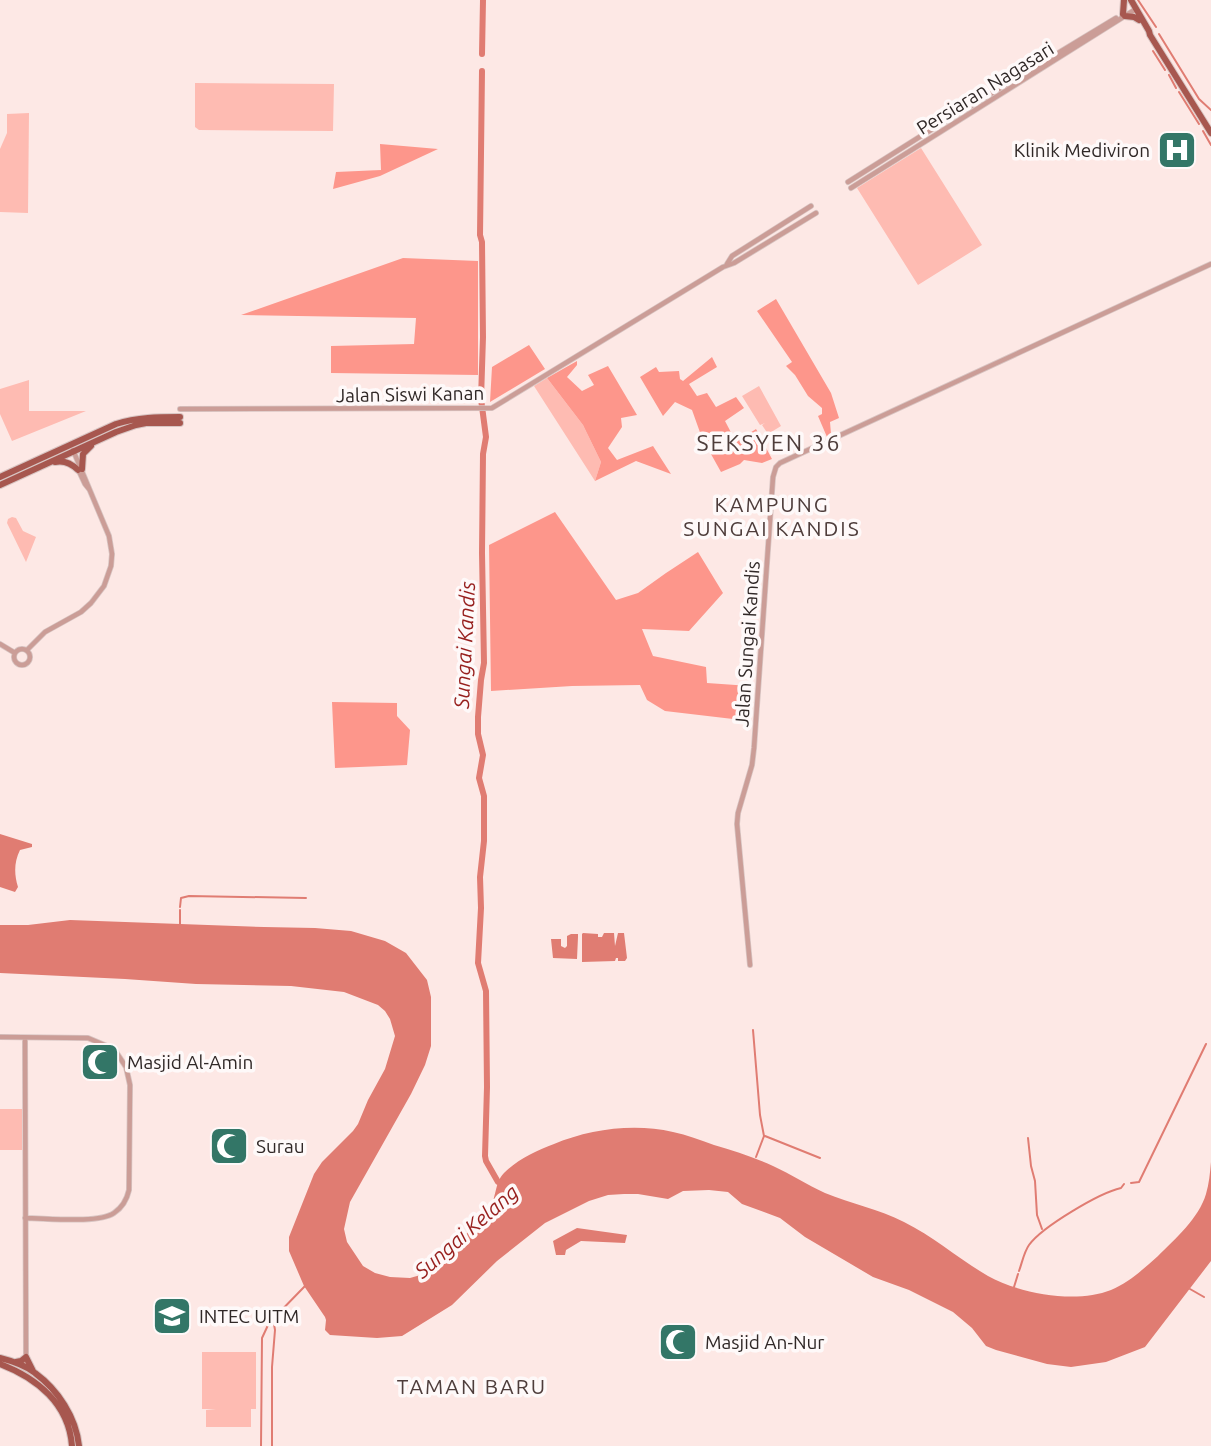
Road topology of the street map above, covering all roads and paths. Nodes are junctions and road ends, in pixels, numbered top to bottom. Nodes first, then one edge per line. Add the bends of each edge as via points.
1 (1131, 5) edge
2 (1124, 15) junction
3 (1139, 20) junction
4 (1149, 33) junction
5 (1211, 134) edge
6 (855, 177) junction
7 (848, 182) dead end
8 (860, 183) junction
9 (851, 188) dead end
10 (811, 206) dead end
11 (802, 212) junction
12 (816, 213) dead end
13 (806, 219) junction
14 (1211, 264) edge
15 (726, 265) junction
16 (180, 416) junction
17 (98, 440) junction
18 (71, 448) junction
19 (48, 463) junction
20 (80, 469) junction
21 (0, 477) edge
22 (0, 485) edge
23 (0, 644) edge
24 (27, 650) junction
25 (15, 653) junction
26 (750, 965) dead end
27 (0, 1037) edge
28 (25, 1038) junction
29 (25, 1218) junction
30 (26, 1357) junction
31 (0, 1358) edge
32 (14, 1363) junction
33 (0, 1364) edge
34 (24, 1366) junction
35 (30, 1374) junction
36 (72, 1446) edge
37 (79, 1446) edge

1 - 2 main road
1 - 2 street, Persiaran Nagasari
1 - 3 main road
1 - 4 main road
2 - 3 main road
2 - 6 street, Persiaran Nagasari
2 - 8 street, Persiaran Nagasari
3 - 4 main road
4 - 5 main road
6 - 7 street, Persiaran Nagasari
6 - 8 street via 854,183
8 - 9 street, Persiaran Nagasari
10 - 11 street, Jalan Siswi Kanan
11 - 13 street via 808,212
11 - 15 street, Jalan Siswi Kanan via 732,256
12 - 13 street, Jalan Siswi Kanan
13 - 15 street, Jalan Siswi Kanan
14 - 26 street, Jalan Sungai Kandis via 776,467 754,748 737,820
15 - 16 street, Jalan Siswi Kanan via 492,408
16 - 17 main road via 136,425
16 - 18 main road via 132,419
17 - 18 main road
17 - 20 main road via 83,454
18 - 19 main road
18 - 20 street
18 - 21 main road
19 - 20 main road via 61,461
19 - 22 main road
20 - 24 street via 111,543 108,577 92,603 45,632
23 - 25 street
24 - 25 street
24 - 25 street via 30,658 25,664 16,662
27 - 28 street
28 - 29 street
28 - 29 street via 88,1038 114,1049 126,1067 130,1098 129,1189 123,1204 111,1215 96,1219
29 - 30 street
30 - 32 main road
30 - 34 street
30 - 35 main road
31 - 32 main road
32 - 34 main road
33 - 35 main road
34 - 35 main road
35 - 36 main road via 61,1411
35 - 37 main road via 52,1389 67,1408

